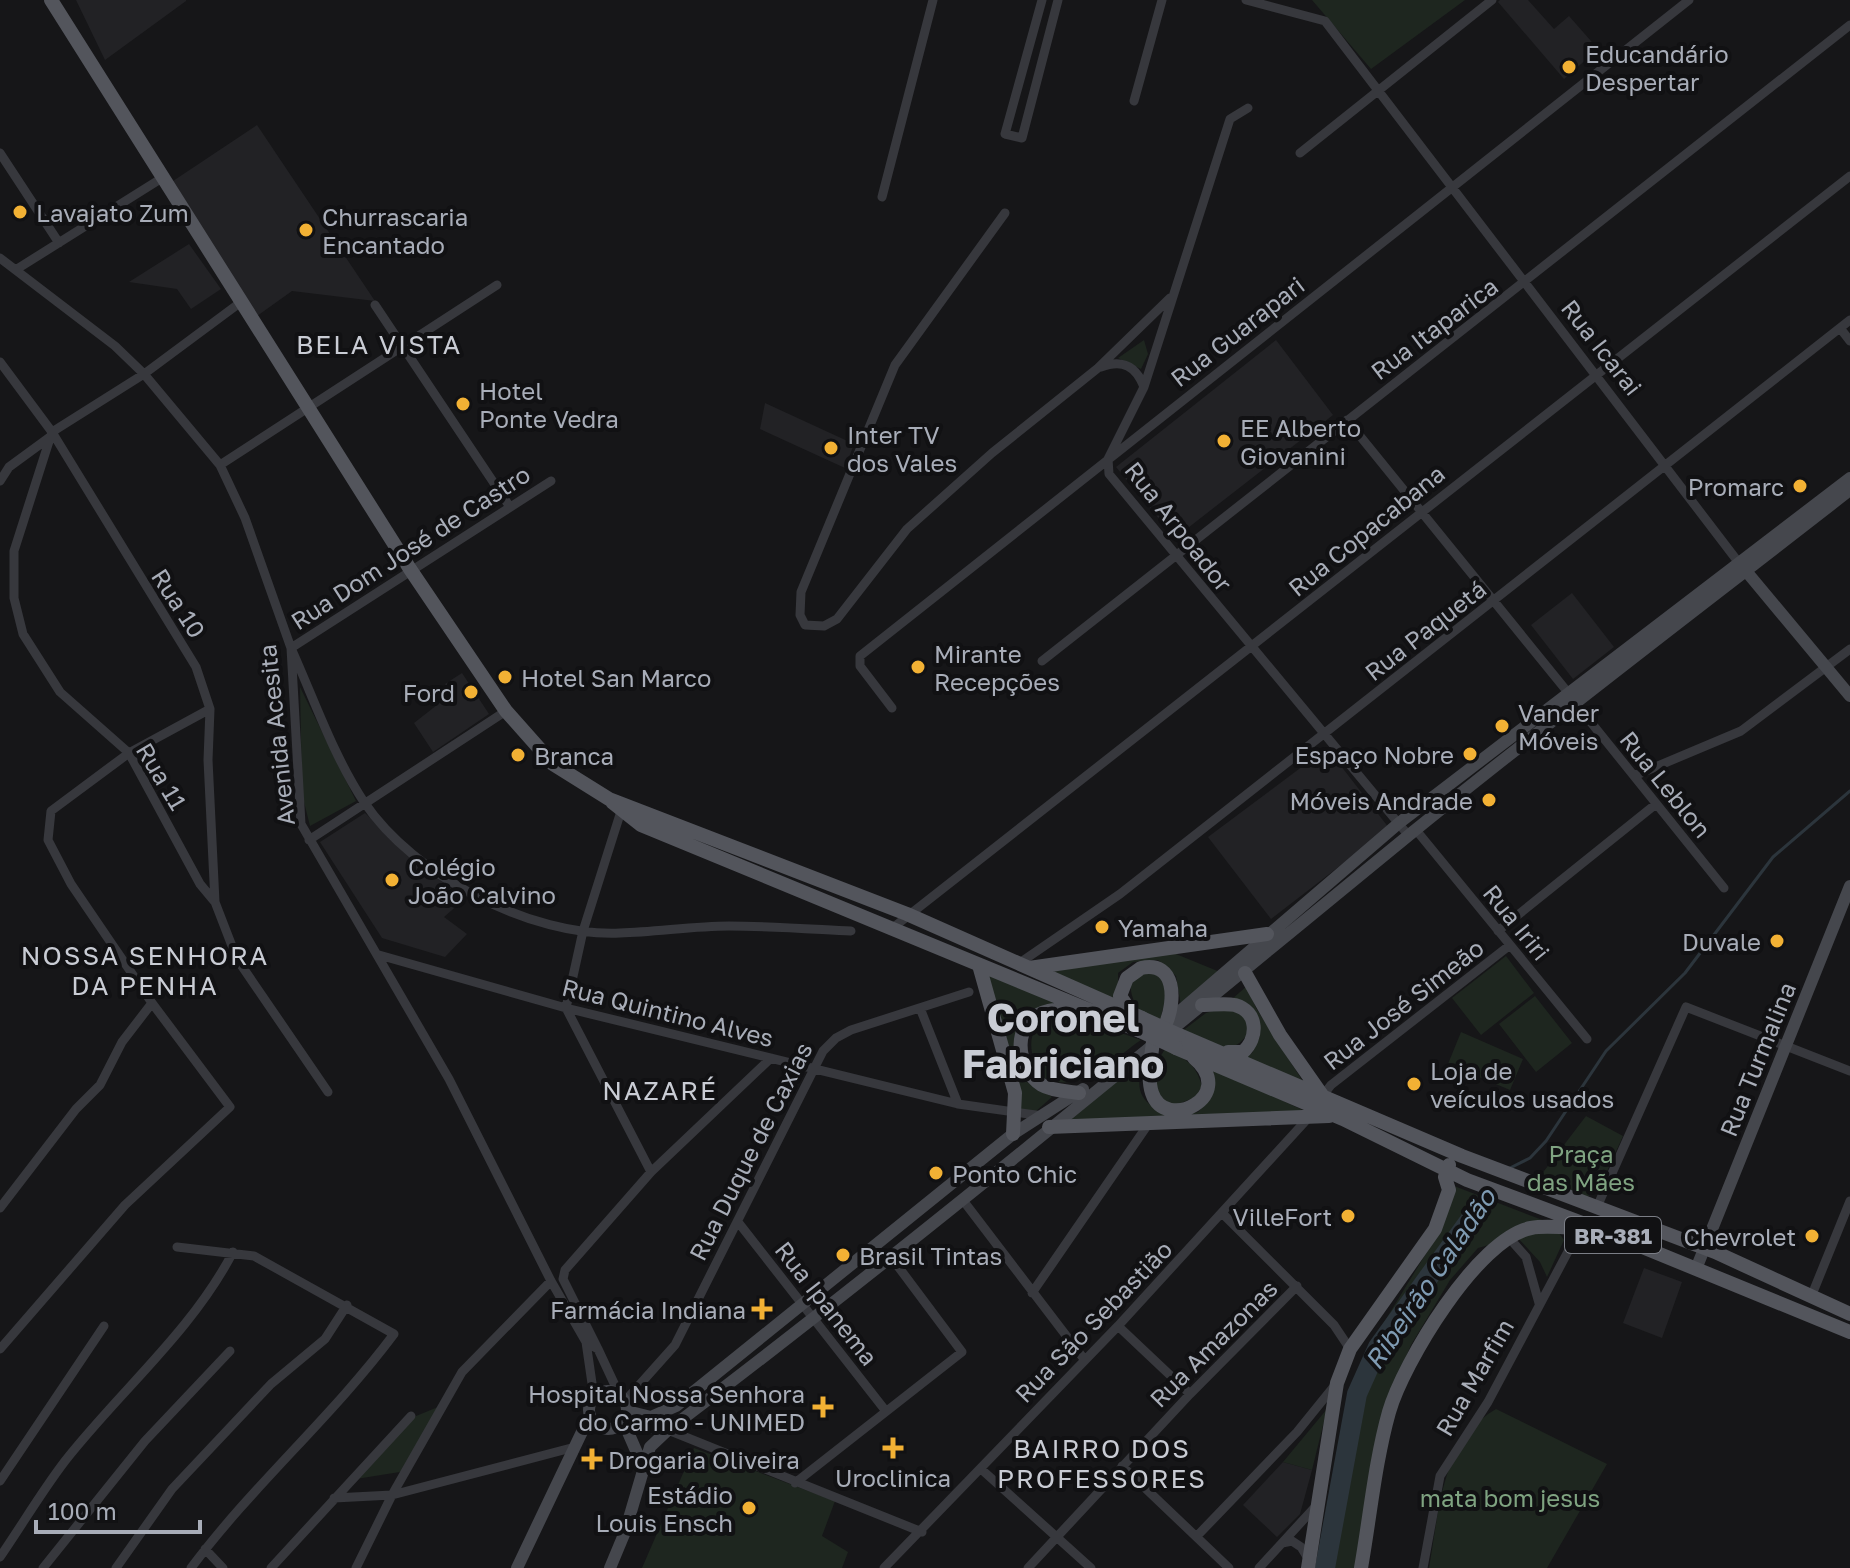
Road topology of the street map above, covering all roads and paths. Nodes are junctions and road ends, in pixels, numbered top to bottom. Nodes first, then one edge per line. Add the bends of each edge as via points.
1 (51, 0) edge
2 (933, 0) edge
3 (1042, 0) edge
4 (1058, 0) edge
5 (1162, 0) edge
6 (1246, 0) edge
7 (1492, 0) edge
8 (1689, 0) edge
9 (1850, 25) edge
10 (1380, 92) junction
11 (1134, 101) dead end
12 (1248, 108) dead end
13 (0, 153) edge
14 (1300, 153) dead end
15 (1850, 176) edge
16 (162, 178) junction
17 (1452, 186) junction
18 (882, 197) dead end
19 (1005, 213) dead end
20 (59, 243) junction
21 (0, 258) edge
22 (0, 267) edge
23 (17, 269) junction
24 (1526, 283) junction
25 (497, 285) dead end
26 (1170, 298) junction
27 (241, 302) junction
28 (375, 305) dead end
29 (1850, 320) edge
30 (1840, 328) junction
31 (1850, 341) edge
32 (402, 346) junction
33 (0, 362) edge
34 (1098, 368) junction
35 (144, 374) junction
36 (1597, 378) junction
37 (1144, 387) junction
38 (308, 407) junction
39 (1347, 420) junction
40 (51, 434) junction
41 (1108, 459) junction
42 (1665, 464) junction
43 (220, 465) junction
44 (1850, 478) edge
45 (0, 481) edge
46 (551, 481) dead end
47 (1850, 490) edge
48 (510, 507) junction
49 (1421, 510) junction
50 (1176, 558) junction
51 (1743, 567) junction
52 (410, 569) junction
53 (1496, 600) junction
54 (291, 648) junction
55 (1250, 649) junction
56 (1850, 649) edge
57 (1042, 661) dead end
58 (1827, 668) junction
59 (1850, 696) edge
60 (1574, 700) junction
61 (892, 708) dead end
62 (210, 709) junction
63 (506, 711) junction
64 (1325, 735) junction
65 (129, 753) junction
66 (1634, 776) junction
67 (365, 803) junction
68 (1656, 804) junction
69 (618, 805) junction
70 (1399, 823) junction
71 (1412, 833) junction
72 (309, 840) junction
73 (1850, 886) edge
74 (1724, 888) dead end
75 (215, 902) junction
76 (907, 914) junction
77 (890, 930) junction
78 (583, 931) junction
79 (851, 931) dead end
80 (1498, 931) junction
81 (1267, 934) junction
82 (1510, 945) junction
83 (379, 955) junction
84 (979, 965) junction
85 (1023, 966) junction
86 (1245, 973) junction
87 (969, 992) dead end
88 (152, 1003) junction
89 (1202, 1005) junction
90 (566, 1008) junction
91 (920, 1008) junction
92 (1096, 1012) junction
93 (1139, 1021) junction
94 (1166, 1023) junction
95 (1587, 1039) dead end
96 (1153, 1042) junction
97 (1181, 1045) junction
98 (1785, 1047) junction
99 (1218, 1050) junction
100 (771, 1058) junction
101 (813, 1068) junction
102 (1850, 1071) edge
103 (328, 1092) dead end
104 (1079, 1093) junction
105 (958, 1104) junction
106 (1316, 1106) junction
107 (1017, 1113) junction
108 (1047, 1122) junction
109 (1149, 1123) junction
110 (1013, 1134) junction
111 (1462, 1156) junction
112 (651, 1172) junction
113 (1445, 1174) junction
114 (962, 1199) junction
115 (1850, 1201) edge
116 (1597, 1207) junction
117 (0, 1208) edge
118 (1223, 1214) junction
119 (1568, 1219) junction
120 (738, 1222) junction
121 (1580, 1229) junction
122 (1601, 1230) junction
123 (1510, 1239) junction
124 (177, 1247) dead end
125 (1704, 1248) junction
126 (233, 1252) junction
127 (891, 1257) junction
128 (1696, 1269) junction
129 (551, 1281) junction
130 (1297, 1286) junction
131 (1032, 1293) junction
132 (1811, 1297) junction
133 (1539, 1303) junction
134 (347, 1305) junction
135 (803, 1305) junction
136 (1850, 1314) edge
137 (814, 1319) junction
138 (104, 1326) dead end
139 (1118, 1326) junction
140 (1850, 1332) edge
141 (586, 1342) junction
142 (0, 1349) edge
143 (598, 1349) junction
144 (1350, 1349) junction
145 (230, 1351) dead end
146 (1084, 1359) junction
147 (1337, 1383) junction
148 (1190, 1394) junction
149 (594, 1397) junction
150 (624, 1407) junction
151 (885, 1410) junction
152 (590, 1415) junction
153 (411, 1416) dead end
154 (668, 1430) junction
155 (575, 1447) junction
156 (1122, 1466) junction
157 (644, 1469) junction
158 (981, 1469) junction
159 (0, 1481) edge
160 (795, 1483) junction
161 (392, 1495) junction
162 (334, 1498) junction
163 (1320, 1501) junction
164 (922, 1532) junction
165 (1197, 1536) junction
166 (1058, 1537) junction
167 (1282, 1543) junction
168 (205, 1549) junction
169 (0, 1557) edge
170 (1309, 1565) edge
171 (43, 1568) edge
172 (116, 1568) edge
173 (191, 1568) edge
174 (223, 1568) edge
175 (271, 1568) edge
176 (356, 1568) edge
177 (517, 1568) edge
178 (610, 1568) edge
179 (884, 1568) edge
180 (1028, 1568) edge
181 (1091, 1568) edge
182 (1229, 1568) edge
183 (1259, 1568) edge
184 (1361, 1568) edge
185 (1423, 1568) edge

1 - 16 main road
2 - 18 street
3 - 4 street via 1005,134 1022,138
5 - 11 street
6 - 10 street, Rua Icarai via 1325,21
7 - 10 street
8 - 17 street, Rua Guarapari
9 - 24 street, Rua Itaparica
10 - 14 street
10 - 17 street, Rua Icarai
12 - 26 street, Rua Arpoador via 1230,119
13 - 20 street
15 - 36 street, Rua Copacabana
16 - 20 street
16 - 27 main road
17 - 24 street, Rua Icarai
17 - 41 street, Rua Guarapari
19 - 34 street via 895,365 805,580 799,604 805,625 824,626 837,619 907,529
20 - 23 street
21 - 23 street, Avenida Acesita
22 - 23 street
23 - 35 street, Avenida Acesita
24 - 36 street, Rua Icarai
24 - 39 street, Rua Itaparica
25 - 32 street
26 - 34 street
26 - 37 street, Rua Arpoador
27 - 35 street
27 - 38 main road
28 - 32 street
29 - 30 street, Rua Paquetá
30 - 31 street
30 - 42 street, Rua Paquetá
32 - 38 street
32 - 48 street
33 - 40 street, Rua 10
34 - 37 street via 1117,361 1131,366
35 - 40 street
35 - 43 street, Avenida Acesita
36 - 42 street, Rua Icarai
36 - 49 street, Rua Copacabana
37 - 41 street, Rua Arpoador
38 - 43 street
38 - 52 main road
39 - 49 street, Rua Leblon
39 - 50 street, Rua Itaparica
40 - 45 street via 9,467
40 - 62 street, Rua 10 via 196,667
40 - 65 street, Rua 11 via 14,551 14,598 23,634 60,692
41 - 50 street, Rua Arpoador via 1109,474
41 - 61 street, Rua Guarapari via 860,656 860,666
42 - 51 street, Rua Icarai
42 - 53 street, Rua Paquetá
43 - 54 street, Avenida Acesita via 245,518
44 - 51 main road
46 - 48 street, Rua Dom José de Castro
47 - 51 main road
48 - 52 street, Rua Dom José de Castro
49 - 53 street, Rua Leblon
49 - 55 street, Rua Copacabana
50 - 55 street, Rua Arpoador
50 - 57 street, Rua Itaparica
51 - 58 main road, Rua Icarai
51 - 60 main road
52 - 54 street, Rua Dom José de Castro
52 - 63 main road
53 - 60 street, Rua Leblon
53 - 64 street, Rua Paquetá
54 - 67 street
54 - 72 street, Avenida Acesita via 297,791
55 - 64 street, Rua Arpoador
55 - 76 street, Rua Copacabana
56 - 58 street
58 - 59 main road, Rua Icarai
58 - 66 street via 1741,731
60 - 66 street, Rua Leblon
60 - 70 main road
60 - 71 main road
62 - 65 street
62 - 75 street, Rua 10
63 - 67 street
63 - 69 main road via 553,764
64 - 70 street, Rua Arpoador
64 - 85 street, Rua Paquetá
65 - 75 street, Rua 11
65 - 88 street via 51,811 48,840
66 - 68 street, Rua Leblon
67 - 72 street
67 - 78 street via 411,852 459,888 520,916
68 - 74 street, Rua Leblon
68 - 80 street, Rua José Simeão
69 - 76 main road
69 - 77 main road via 641,825
69 - 78 street
70 - 71 street, Rua Arpoador
70 - 81 main road
71 - 80 street, Rua Iriri
71 - 86 main road
72 - 83 street, Avenida Acesita
73 - 98 main road, Rua Turmalina
75 - 103 street, Rua 11 via 237,959
76 - 77 street, Rua Copacabana
76 - 85 main road
77 - 84 main road
78 - 79 street via 619,934 732,926
78 - 90 street
80 - 82 street, Rua Iriri
81 - 85 main road
81 - 94 main road
82 - 95 street, Rua Iriri
82 - 106 street, Rua José Simeão
83 - 90 street, Rua Quintino Alves
83 - 129 street, Avenida Acesita via 449,1079
84 - 92 main road
84 - 107 main road via 1005,1049
85 - 93 main road
86 - 89 main road
86 - 106 main road
87 - 91 street, Rua Duque de Caxias
88 - 117 street via 122,1042 100,1085
88 - 142 street via 230,1107 125,1205
89 - 96 main road
89 - 99 main road via 1238,1006 1254,1026 1243,1052
90 - 100 street, Rua Quintino Alves
90 - 112 street
91 - 101 street, Rua Duque de Caxias via 836,1038
91 - 105 street
92 - 93 main road
92 - 104 main road via 1049,1011 1025,1026 1019,1037 1033,1077 1052,1089
93 - 94 main road via 1126,1009 1121,988 1136,970 1153,967 1166,974 1173,991
93 - 97 main road, bridge
94 - 104 main road
96 - 97 main road via 1151,1092 1156,1103 1169,1109 1195,1106 1205,1096 1209,1080
96 - 108 main road
97 - 99 main road
97 - 106 main road
98 - 102 street
98 - 116 street via 1686,1007
98 - 125 main road, Rua Turmalina
99 - 106 main road
100 - 101 street, Rua Quintino Alves
100 - 112 street
101 - 105 street, Rua Quintino Alves
101 - 120 street, Rua Duque de Caxias
104 - 108 main road
105 - 107 street, Rua Quintino Alves
106 - 109 main road
106 - 111 main road
106 - 113 main road
106 - 118 street, Rua São Sebastião
107 - 108 street, Rua Quintino Alves
107 - 110 main road
108 - 109 main road
108 - 110 main road
108 - 114 main road
109 - 131 street
110 - 135 main road
111 - 113 main road
111 - 116 main road, BR-381
112 - 143 street via 565,1270 563,1279
113 - 119 main road, BR-381
113 - 144 main road via 1449,1190 1435,1229
114 - 127 main road
114 - 131 street
115 - 132 street
116 - 125 main road, BR-381
118 - 130 street
118 - 139 street, Rua São Sebastião
119 - 121 street
119 - 122 main road, BR-381
120 - 135 street, Rua Ipanema
120 - 150 street, Rua Duque de Caxias via 675,1345
121 - 122 main road
121 - 123 main road via 1531,1228
121 - 133 street, Rua Marfim
122 - 128 main road, BR-381
123 - 133 street via 1526,1257
123 - 184 main road via 1483,1258 1459,1286 1418,1348 1389,1410
124 - 126 street
125 - 128 main road, Rua Turmalina
125 - 132 main road, BR-381
126 - 134 street via 254,1256
126 - 169 street via 202,1306 65,1462
127 - 137 main road
127 - 151 street via 962,1352
128 - 140 main road, BR-381
129 - 141 street, Avenida Acesita
129 - 161 street via 462,1372
130 - 144 street
130 - 148 street, Rua Amazonas
131 - 146 street
132 - 136 main road, BR-381
133 - 185 street, Rua Marfim via 1488,1402 1440,1476
134 - 168 street via 394,1334
134 - 172 street via 325,1339 271,1384 172,1489
135 - 137 street, Rua Ipanema
135 - 150 main road via 676,1406 651,1417
137 - 151 street, Rua Ipanema
137 - 154 main road
138 - 159 street
139 - 146 street, Rua São Sebastião
139 - 148 street
141 - 143 street, Avenida Acesita
141 - 149 street, Avenida Acesita
143 - 150 street
144 - 147 main road
145 - 171 street via 145,1441
146 - 158 street, Rua São Sebastião
147 - 163 main road
147 - 165 street
148 - 156 street, Rua Amazonas
149 - 150 main road via 605,1391
149 - 152 main road
150 - 152 main road via 607,1430 596,1426
150 - 154 main road
150 - 157 main road
151 - 160 street
152 - 155 main road
153 - 162 street
154 - 157 main road via 650,1447
154 - 160 street
155 - 161 street
155 - 177 main road
156 - 165 street
156 - 166 street, Rua Amazonas
157 - 178 main road
158 - 164 street, Rua São Sebastião
158 - 166 street
160 - 164 street
161 - 162 street
161 - 176 street
162 - 175 street
163 - 167 street
163 - 170 main road
164 - 179 street, Rua São Sebastião
165 - 182 street
166 - 180 street, Rua Amazonas
166 - 181 street
167 - 170 street via 1292,1541 1301,1547
167 - 183 street
168 - 173 street
168 - 174 street

